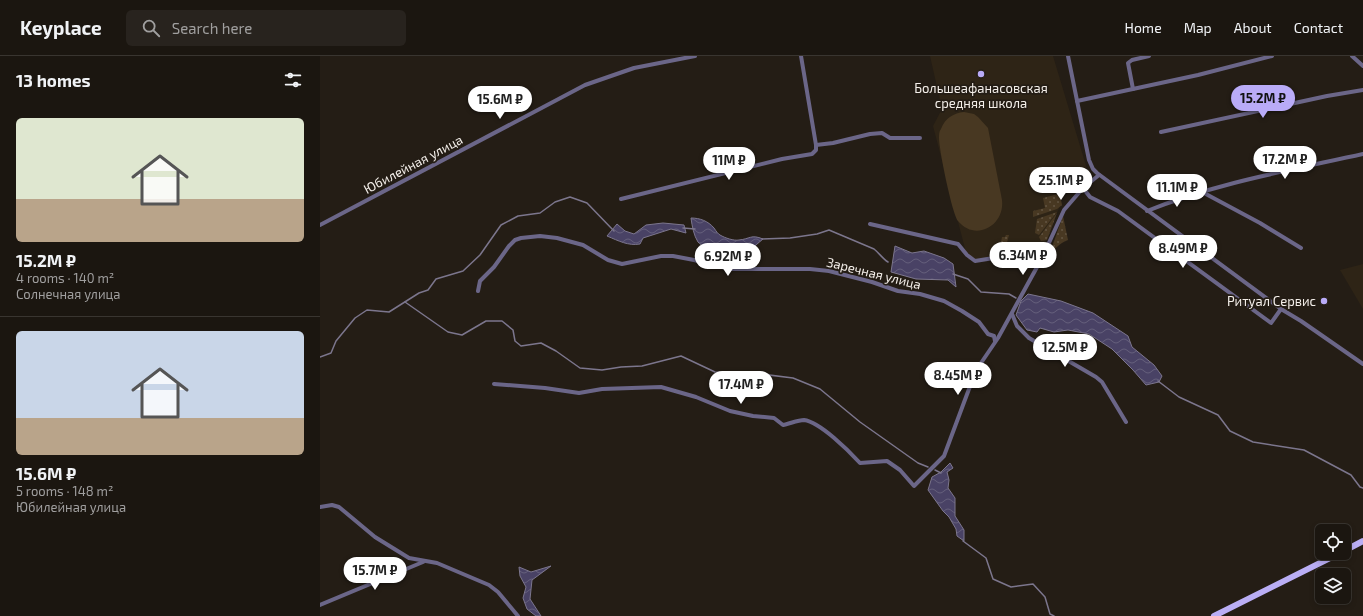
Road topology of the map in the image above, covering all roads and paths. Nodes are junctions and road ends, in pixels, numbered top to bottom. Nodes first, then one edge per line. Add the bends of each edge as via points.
1 (695, 56) edge
2 (801, 56) edge
3 (1068, 56) edge
4 (1149, 56) edge
5 (1272, 56) edge
6 (1352, 56) edge
7 (1363, 66) edge
8 (1132, 89) junction
9 (1363, 90) edge
10 (1077, 100) junction
11 (1161, 132) dead end
12 (920, 138) dead end
13 (816, 145) junction
14 (1363, 154) edge
15 (1099, 175) junction
16 (1083, 188) junction
17 (1203, 192) junction
18 (621, 199) dead end
19 (1147, 211) junction
20 (870, 224) dead end
21 (320, 225) edge
22 (1301, 248) dead end
23 (1042, 258) junction
24 (478, 291) dead end
25 (1281, 310) junction
26 (1012, 314) junction
27 (995, 341) junction
28 (1363, 364) edge
29 (494, 384) dead end
30 (1126, 422) dead end
31 (320, 507) edge
32 (1363, 542) edge
33 (1351, 548) edge
34 (1326, 560) edge
35 (424, 562) junction
36 (320, 605) edge
37 (518, 616) edge
38 (1214, 616) edge

1 - 21 street, Юбилейная улица via 634,68 585,85
2 - 13 street
3 - 10 street
4 - 8 street via 1128,63
5 - 8 street
6 - 7 street
8 - 10 street
9 - 11 street
10 - 15 street via 1089,160
12 - 13 street via 890,138 882,133
13 - 18 street via 816,150 812,154 782,159
14 - 17 street
15 - 16 street
15 - 19 street
16 - 23 street via 1064,210
16 - 25 street via 1090,196 1118,211 1271,323
17 - 19 street
17 - 22 street
19 - 25 street
20 - 23 street via 958,244 976,261 1006,256
23 - 26 street
24 - 27 street, Заречная улица via 480,281 515,240 540,236 583,245 608,260 622,264 673,256 730,269 829,271 944,301 979,322 988,334 994,336
25 - 28 street
26 - 27 street
26 - 30 street via 1017,326 1028,338 1102,382
27 - 29 street via 969,389 944,456 914,486 900,470 887,461 860,463 820,427 804,420 782,425 774,418 730,411 696,397 661,387 602,389 579,393
31 - 35 street via 339,507 375,537 409,558
32 - 33 main road
34 - 38 main road
35 - 36 street
35 - 37 street via 437,563 489,585

